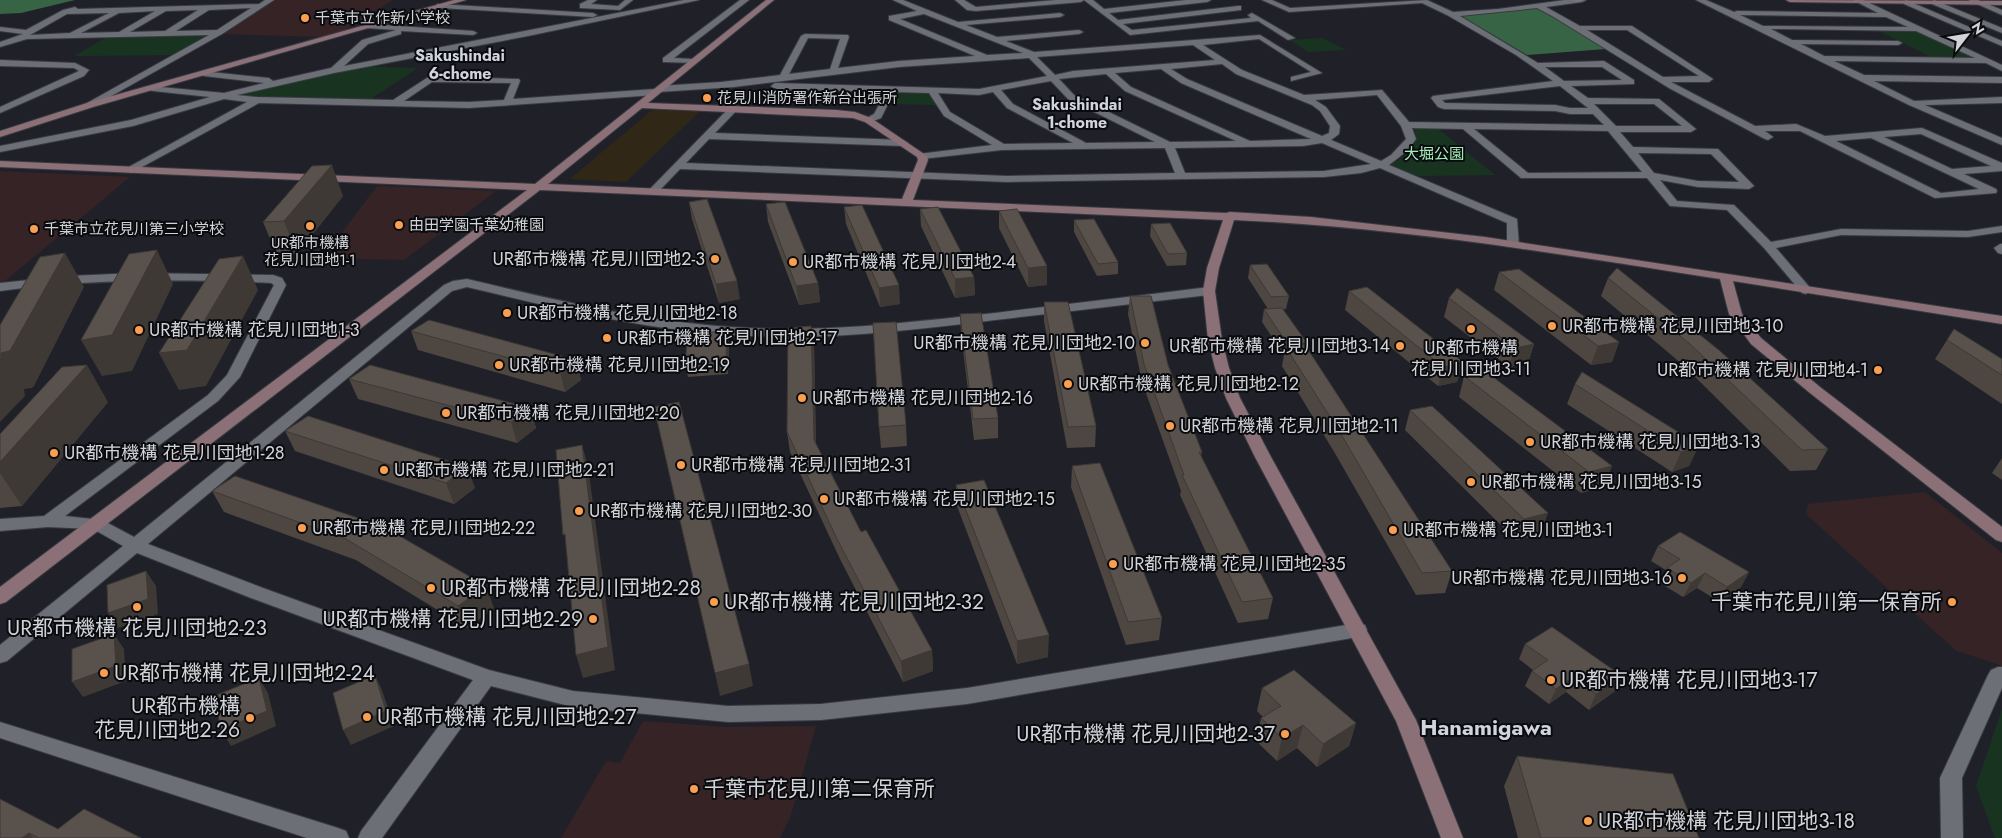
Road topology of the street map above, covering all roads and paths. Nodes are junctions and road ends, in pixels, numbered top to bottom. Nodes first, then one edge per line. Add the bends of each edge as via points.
1 (161, 0) edge
2 (224, 0) edge
3 (270, 0) edge
4 (462, 0) edge
5 (593, 0) edge
6 (630, 0) edge
7 (695, 0) edge
8 (745, 0) edge
9 (770, 0) edge
10 (897, 0) edge
11 (959, 0) edge
12 (1002, 0) edge
13 (1081, 0) edge
14 (1088, 0) edge
15 (1206, 0) edge
16 (1222, 0) edge
17 (1266, 0) edge
18 (1421, 0) edge
19 (1577, 0) edge
20 (1582, 0) edge
21 (1700, 0) edge
22 (1790, 0) edge
23 (1066, 1) edge
24 (1859, 1) edge
25 (1912, 1) edge
26 (1975, 1) edge
27 (101, 2) dead end
28 (1935, 2) junction
29 (2002, 3) edge
30 (1046, 4) junction
31 (262, 6) junction
32 (440, 6) junction
33 (1538, 6) junction
34 (210, 7) junction
35 (1008, 7) junction
36 (167, 8) junction
37 (1238, 8) junction
38 (120, 10) junction
39 (926, 11) junction
40 (1102, 11) junction
41 (66, 12) junction
42 (1731, 13) junction
43 (2002, 13) edge
44 (726, 14) junction
45 (1452, 14) junction
46 (750, 15) junction
47 (1888, 15) junction
48 (616, 16) junction
49 (1259, 19) junction
50 (1066, 20) junction
51 (1116, 22) junction
52 (958, 24) junction
53 (368, 26) junction
54 (1031, 27) junction
55 (1760, 27) junction
56 (1579, 28) junction
57 (0, 29) edge
58 (407, 29) junction
59 (1868, 29) junction
60 (1919, 29) junction
61 (2002, 31) edge
62 (219, 32) junction
63 (1146, 32) junction
64 (473, 33) dead end
65 (166, 34) junction
66 (26, 35) junction
67 (120, 35) junction
68 (70, 36) junction
69 (1291, 38) dead end
70 (997, 39) junction
71 (1791, 42) junction
72 (2000, 42) edge
73 (1195, 43) junction
74 (1898, 43) junction
75 (0, 45) edge
76 (1161, 46) junction
77 (1906, 48) dead end
78 (1915, 52) dead end
79 (1032, 55) junction
80 (988, 58) junction
81 (1823, 58) junction
82 (1932, 60) junction
83 (693, 61) junction
84 (1987, 61) junction
85 (1221, 62) junction
86 (0, 63) edge
87 (1538, 65) junction
88 (1163, 66) junction
89 (2002, 68) edge
90 (334, 70) junction
91 (833, 72) junction
92 (1108, 72) junction
93 (204, 73) junction
94 (784, 77) junction
95 (1052, 78) junction
96 (1859, 78) junction
97 (1662, 79) junction
98 (2002, 80) edge
99 (278, 82) junction
100 (1562, 83) junction
101 (724, 84) junction
102 (153, 88) junction
103 (657, 90) junction
104 (891, 90) junction
105 (996, 90) junction
106 (933, 92) junction
107 (1328, 96) junction
108 (221, 97) junction
109 (1303, 98) junction
110 (257, 100) junction
111 (2002, 100) edge
112 (1585, 101) junction
113 (506, 102) junction
114 (395, 103) junction
115 (1912, 103) junction
116 (90, 105) junction
117 (639, 105) junction
118 (734, 108) junction
119 (0, 110) edge
120 (1596, 111) junction
121 (868, 120) junction
122 (1406, 125) junction
123 (1464, 125) junction
124 (1612, 128) junction
125 (1753, 129) junction
126 (0, 134) edge
127 (1873, 135) junction
128 (706, 136) junction
129 (1768, 137) dead end
130 (1824, 139) junction
131 (1323, 140) junction
132 (904, 142) junction
133 (2002, 142) edge
134 (1249, 144) junction
135 (1169, 145) junction
136 (1086, 146) junction
137 (2002, 146) edge
138 (1002, 147) junction
139 (0, 149) edge
140 (1962, 149) junction
141 (1629, 150) junction
142 (922, 156) junction
143 (0, 164) edge
144 (1381, 164) junction
145 (677, 166) junction
146 (2002, 167) edge
147 (131, 170) junction
148 (1951, 172) junction
149 (1648, 175) junction
150 (917, 176) junction
151 (1181, 176) junction
152 (539, 186) junction
153 (653, 191) junction
154 (907, 201) junction
155 (1230, 215) junction
156 (2002, 229) edge
157 (1514, 246) junction
158 (1768, 246) junction
159 (1726, 277) junction
160 (0, 287) edge
161 (1806, 290) junction
162 (1209, 292) junction
163 (2002, 320) edge
164 (48, 522) junction
165 (96, 524) junction
166 (0, 525) edge
167 (2002, 536) edge
168 (135, 545) junction
169 (0, 597) edge
170 (1358, 630) junction
171 (0, 656) edge
172 (2002, 675) edge
173 (486, 677) junction
174 (0, 730) edge
175 (338, 838) edge
176 (369, 838) edge
177 (1452, 838) edge
178 (1952, 838) edge

1 - 38 street
2 - 34 street
3 - 31 street
4 - 32 street
5 - 6 street via 583,6 620,8
7 - 48 street
8 - 44 street
9 - 46 street
10 - 39 street
11 - 35 street via 976,10
12 - 35 street
13 - 23 street
14 - 40 street
15 - 40 street
16 - 37 street
17 - 18 street via 1289,10
18 - 45 street
19 - 20 street
19 - 33 street
21 - 42 street
22 - 24 street
23 - 30 street
24 - 25 street
24 - 47 street
25 - 28 street
25 - 72 street
26 - 28 street
26 - 29 street
26 - 43 street
27 - 41 street
28 - 61 street
30 - 35 street
30 - 50 street
31 - 34 street
31 - 62 street
32 - 48 street
32 - 53 street
33 - 45 street
33 - 56 street
34 - 36 street
34 - 65 street
36 - 38 street
36 - 67 street
37 - 49 street
37 - 51 street
38 - 41 street
38 - 68 street
39 - 52 street
39 - 80 street via 892,18
40 - 51 street
41 - 66 street
42 - 47 street
42 - 55 street
44 - 46 street
44 - 83 street via 666,60
45 - 87 street
46 - 83 street
47 - 60 street
48 - 90 street
49 - 63 street
49 - 69 street
50 - 54 street
50 - 54 street via 1079,32
51 - 63 street via 1130,33
52 - 54 street
52 - 70 street
53 - 58 street
53 - 93 street
54 - 70 street
55 - 59 street
55 - 71 street
56 - 97 street
56 - 97 street via 1629,28 1709,79
57 - 66 street
58 - 64 street
58 - 90 street via 364,42
59 - 60 street
59 - 74 street
60 - 84 street
62 - 65 street
62 - 116 street
63 - 76 street
65 - 67 street
66 - 68 street
66 - 75 street
67 - 68 street
70 - 79 street
71 - 74 street
71 - 81 street
73 - 76 street
73 - 85 street
73 - 107 street via 1260,37 1318,73 1294,79
74 - 77 street
76 - 79 street
78 - 82 street
79 - 80 street
79 - 95 street
80 - 91 street
81 - 82 street
81 - 96 street
82 - 84 street
83 - 103 street
84 - 89 street
85 - 88 street
85 - 109 street via 1255,80
86 - 119 street via 75,66 85,70
87 - 100 street
87 - 100 street via 1604,64 1631,82
88 - 92 street
88 - 131 street via 1184,82
90 - 99 street
91 - 94 street
91 - 94 street via 845,37 805,36
92 - 95 street
92 - 134 street via 1128,89
93 - 99 street
93 - 102 street
94 - 101 street
95 - 105 street
95 - 135 street via 1070,97
96 - 98 street
96 - 115 street
97 - 125 street
99 - 108 street
100 - 112 street
100 - 120 street via 1436,98 1444,106
101 - 103 street
101 - 104 street
102 - 108 street
102 - 116 street
103 - 113 street
103 - 117 street
104 - 106 street
104 - 121 street via 878,116
105 - 106 street
105 - 136 street via 1010,106
106 - 138 street via 948,114
107 - 109 street
107 - 122 street via 1379,92
108 - 110 street
108 - 139 street via 133,124
109 - 131 street via 1323,109 1335,126 1334,134
110 - 114 street
110 - 147 street
111 - 115 street
112 - 120 street
112 - 124 street via 1656,101 1691,129
113 - 114 street via 469,105
113 - 114 street via 516,82 430,79
115 - 133 street
116 - 126 street
117 - 118 street
117 - 152 street
118 - 121 street via 836,112
118 - 128 street
120 - 124 street
121 - 132 street
122 - 123 street
122 - 144 street via 1411,139 1405,150
123 - 124 street
123 - 149 street via 1525,176
124 - 141 street
125 - 129 street
125 - 130 street via 1796,127
127 - 130 street
127 - 140 street via 1922,132
127 - 148 street
128 - 132 street
128 - 145 street
130 - 148 street via 1939,196 1992,191
131 - 134 street
131 - 144 street
132 - 142 street
134 - 135 street
135 - 136 street
135 - 151 street
136 - 138 street
137 - 140 street
138 - 142 street
140 - 146 street
141 - 149 street
141 - 149 street via 1714,151 1749,186 1698,184
142 - 150 street
143 - 147 street
144 - 151 street via 1324,174
144 - 157 street via 1513,221
145 - 150 street
145 - 153 street
146 - 148 street
147 - 152 street
149 - 158 street via 1674,204 1730,207
150 - 151 street via 1007,179
150 - 154 street
152 - 153 street
152 - 165 street
153 - 154 street
154 - 155 street
155 - 157 street via 1384,227
155 - 162 street
156 - 158 street via 1968,234 1841,232
157 - 159 street
158 - 161 street
159 - 161 street
159 - 167 street via 1736,314 1756,341
160 - 164 street via 146,275 273,280 280,285 232,378 213,398
161 - 163 street
162 - 168 street via 906,326 748,332 640,321 468,283 457,284 448,288
162 - 170 street via 1215,340 1233,398
164 - 165 street
164 - 166 street
165 - 168 street
165 - 169 street
168 - 171 street
168 - 173 street
170 - 173 street via 967,696 821,712 728,714 573,699
170 - 177 street via 1406,720
172 - 178 street via 1998,675 1951,778
173 - 176 street
174 - 175 street

